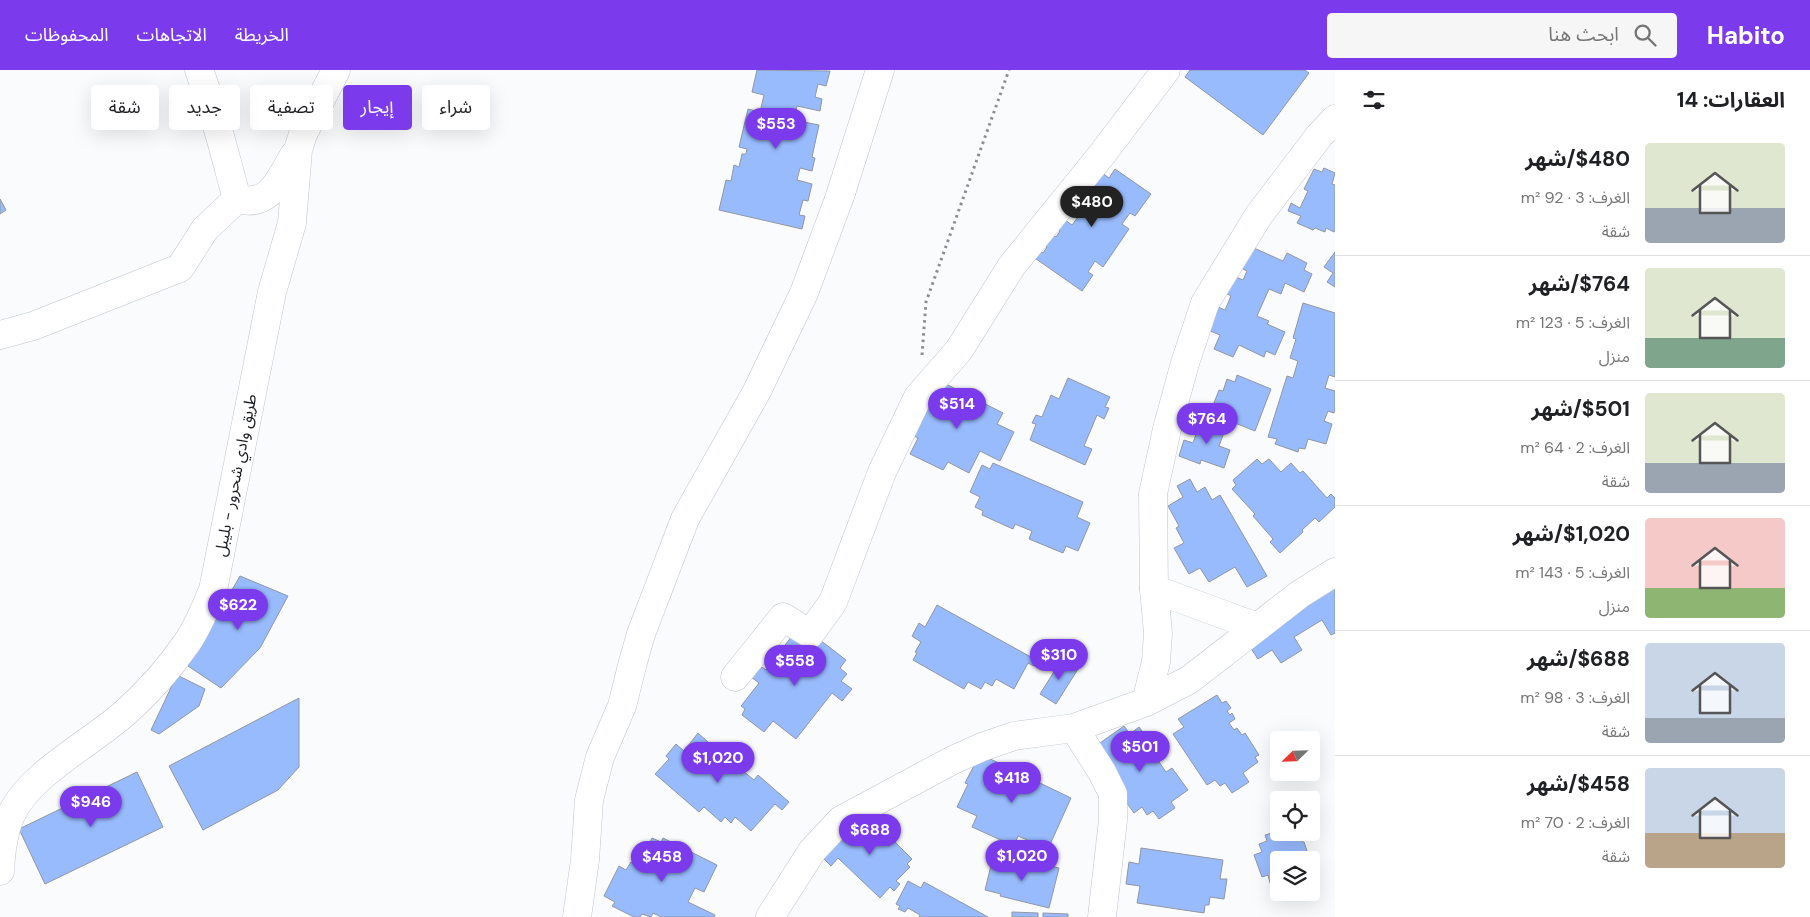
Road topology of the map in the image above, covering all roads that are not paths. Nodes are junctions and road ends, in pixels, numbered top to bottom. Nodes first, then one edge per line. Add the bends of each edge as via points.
1 (198, 70) edge
2 (336, 70) edge
3 (880, 70) edge
4 (1166, 70) edge
5 (1335, 119) edge
6 (298, 150) junction
7 (237, 199) junction
8 (0, 335) edge
9 (1335, 572) edge
10 (1154, 589) junction
11 (1257, 627) junction
12 (735, 677) dead end
13 (1146, 702) junction
14 (1074, 728) junction
15 (0, 863) edge
16 (0, 871) edge
17 (577, 917) edge
18 (770, 917) edge
19 (1102, 917) edge

1 - 7 street via 208,94
2 - 6 street, طريق وادي شحرور - بليبل
3 - 17 street via 840,196 804,293 757,391 685,519 641,634 622,706 600,757 589,800
4 - 12 street via 1011,267 958,350 918,396 882,472 833,602 810,634 783,617
5 - 10 street via 1259,214 1205,303 1182,372 1153,494
6 - 7 street via 270,193 262,199 247,202
6 - 15 street, طريق وادي شحرور - بليبل via 292,223 272,292 213,590 187,644 147,692 93,739 60,761 21,799 7,826
7 - 8 street via 205,229 180,268 33,326
9 - 11 street
10 - 11 street
10 - 13 street via 1158,633 1156,662
11 - 13 street via 1189,680
13 - 14 street
14 - 18 street via 1014,736 982,747 841,820 812,851
14 - 19 street via 1113,794
15 - 16 street, طريق وادي شحرور - بليبل

